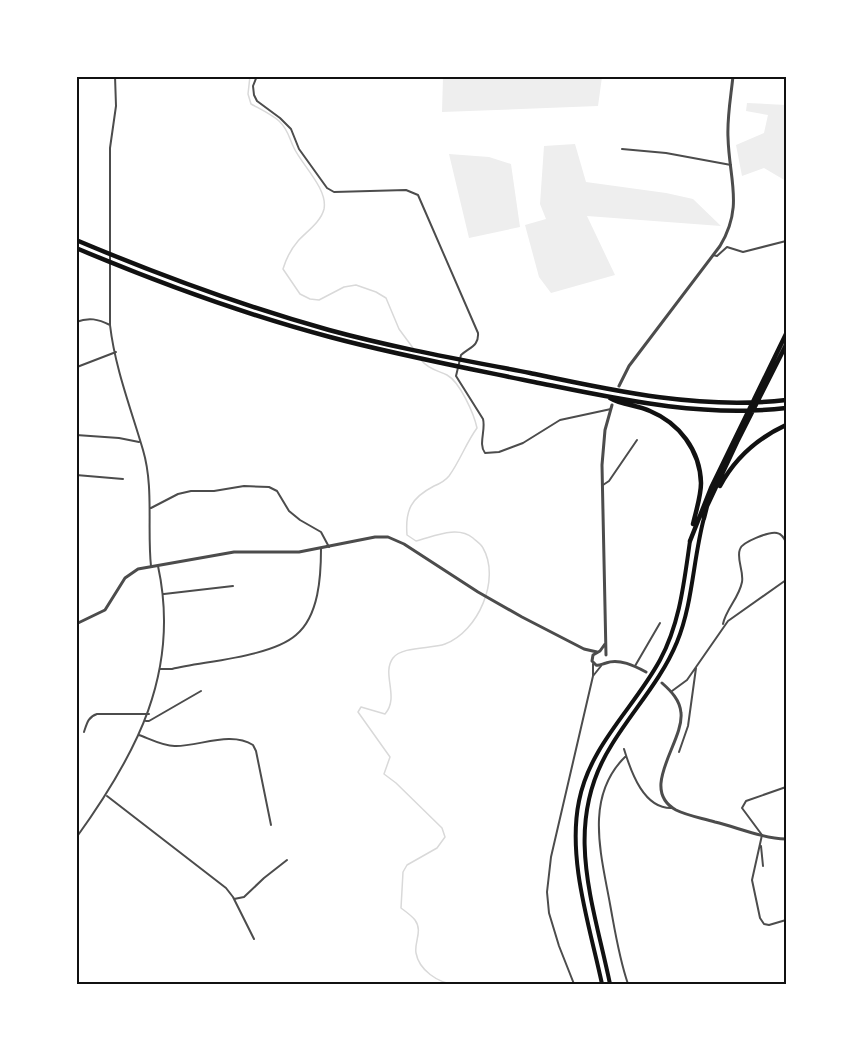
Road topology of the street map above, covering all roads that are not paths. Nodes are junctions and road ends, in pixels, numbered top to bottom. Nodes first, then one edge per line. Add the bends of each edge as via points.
1 (115, 76) edge
2 (256, 76) edge
3 (733, 76) edge
4 (622, 149) dead end
5 (731, 165) junction
6 (76, 240) edge
7 (786, 241) edge
8 (76, 248) edge
9 (713, 255) junction
10 (76, 322) edge
11 (110, 325) junction
12 (786, 334) edge
13 (786, 345) edge
14 (116, 352) junction
15 (77, 367) edge
16 (619, 386) dead end
17 (606, 396) junction
18 (786, 400) edge
19 (612, 407) joint
20 (786, 408) edge
21 (786, 425) edge
22 (76, 435) edge
23 (637, 440) dead end
24 (140, 442) junction
25 (76, 476) edge
26 (123, 479) dead end
27 (603, 485) junction
28 (151, 508) junction
29 (704, 518) junction
30 (690, 541) junction
31 (786, 542) edge
32 (329, 547) junction
33 (321, 549) junction
34 (158, 565) junction
35 (151, 566) junction
36 (786, 580) edge
37 (233, 586) dead end
38 (164, 594) junction
39 (660, 623) dead end
40 (76, 624) edge
41 (722, 627) junction
42 (606, 642) junction
43 (584, 649) junction
44 (598, 651) junction
45 (606, 656) junction
46 (592, 661) junction
47 (614, 662) junction
48 (605, 663) junction
49 (601, 666) junction
50 (635, 666) junction
51 (696, 668) junction
52 (160, 669) junction
53 (646, 672) dead end
54 (593, 676) junction
55 (662, 683) dead end
56 (201, 691) dead end
57 (672, 692) junction
58 (149, 714) junction
59 (146, 721) junction
60 (84, 732) dead end
61 (140, 735) junction
62 (624, 749) dead end
63 (679, 752) dead end
64 (626, 756) junction
65 (786, 787) edge
66 (107, 796) junction
67 (673, 808) junction
68 (271, 825) dead end
69 (762, 835) junction
70 (76, 838) edge
71 (786, 839) edge
72 (760, 844) junction
73 (287, 860) dead end
74 (763, 866) dead end
75 (234, 899) junction
76 (786, 920) edge
77 (254, 939) dead end
78 (574, 984) edge
79 (602, 984) edge
80 (610, 984) edge
81 (628, 984) edge

1 - 11 street via 116,106 110,148
2 - 19 street via 253,86 257,101 291,129 299,149 327,188 334,192 406,189 418,195 478,333 476,345 461,355 456,376 483,419 481,447 485,453 523,443 560,420
3 - 5 street via 728,131
4 - 5 street
5 - 9 street via 734,214
6 - 18 highway via 180,282 330,330 473,363 655,397 734,404
7 - 9 street via 743,252 727,247
8 - 17 highway via 192,294 328,337
9 - 16 street via 629,366
10 - 11 street via 99,319
11 - 14 street
12 - 30 highway
13 - 29 highway
14 - 15 street
14 - 24 street
17 - 20 highway via 734,412
17 - 30 highway via 660,416 688,441 701,481
19 - 27 street via 604,437
21 - 29 highway via 740,457 724,478
22 - 24 street
23 - 27 street
24 - 28 street
25 - 26 street
27 - 42 street
28 - 32 street via 191,491 269,487 277,491 288,511 321,532
28 - 35 street
29 - 80 highway via 678,640 656,683 605,756 587,802 584,858
30 - 79 highway via 677,620 667,646 604,741 588,771 579,801 577,857
31 - 41 street via 776,532 742,545 739,557 743,579
32 - 33 street
32 - 43 street via 375,537 395,539 488,598
33 - 34 street via 234,552
33 - 52 street via 314,606 296,636 257,652
34 - 35 street
34 - 38 street
35 - 40 street via 129,573 105,610
36 - 41 street
37 - 38 street
38 - 52 street
39 - 50 street
41 - 51 street
42 - 44 street
42 - 45 street
43 - 44 street
43 - 46 street
44 - 45 street
44 - 46 street
45 - 47 street
45 - 48 street
46 - 49 street
46 - 54 street
47 - 48 street
47 - 50 street
48 - 49 street
49 - 54 street
50 - 53 street
51 - 57 street
51 - 63 street via 688,726
52 - 58 street
54 - 78 street via 551,857 547,892 549,913
55 - 57 street
56 - 59 street
57 - 67 street via 681,719 661,785 665,800
58 - 59 street
58 - 60 street via 98,714 88,720
59 - 61 street
61 - 66 street
61 - 68 street via 176,746 216,740 248,742 256,751
62 - 64 street
64 - 67 street via 647,797 661,807
64 - 81 street via 606,785 598,839 618,953
65 - 69 street via 743,804 743,811
66 - 70 street
66 - 75 street via 226,888
67 - 69 street
69 - 71 street
69 - 72 street
72 - 74 street
72 - 76 street via 752,880 760,918 770,925
73 - 75 street via 244,897
75 - 77 street

